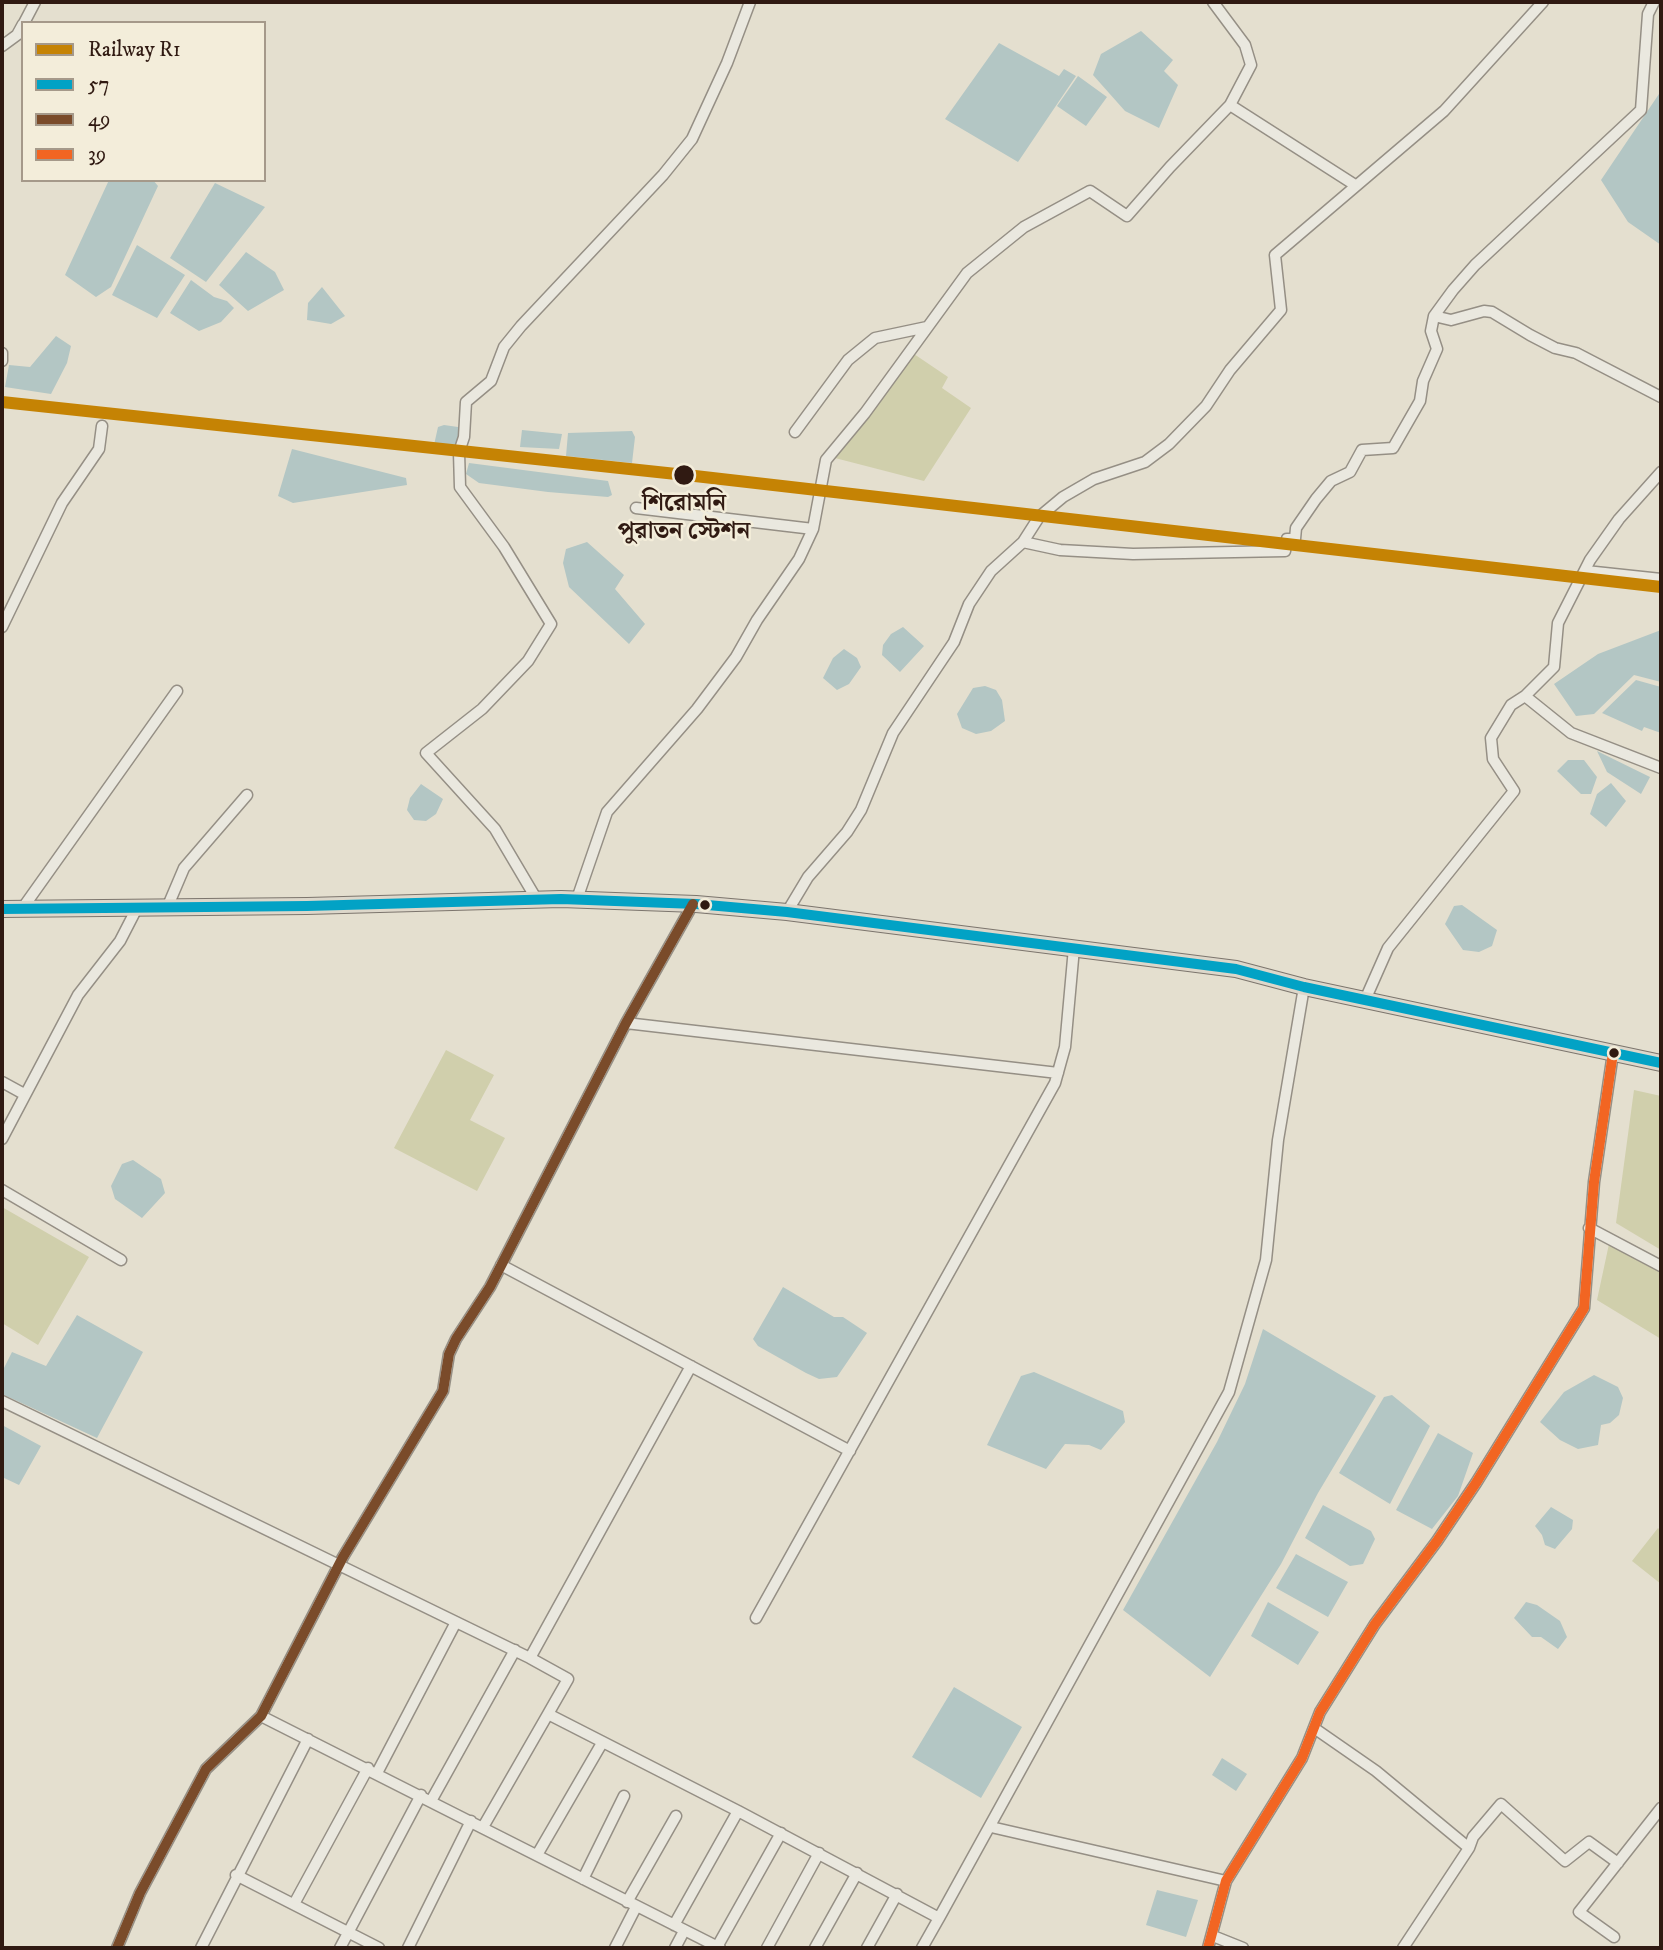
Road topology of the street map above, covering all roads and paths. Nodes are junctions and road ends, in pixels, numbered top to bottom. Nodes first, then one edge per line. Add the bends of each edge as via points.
1 (35, 2) edge
2 (750, 2) edge
3 (1213, 2) edge
4 (1543, 2) edge
5 (1654, 2) edge
6 (25, 21) edge
7 (21, 28) edge
8 (2, 46) edge
9 (1230, 105) junction
10 (1355, 185) junction
11 (1434, 316) junction
12 (927, 327) junction
13 (2, 353) edge
14 (2, 361) edge
15 (1661, 397) edge
16 (102, 425) dead end
17 (795, 432) dead end
18 (1661, 472) edge
19 (636, 508) dead end
20 (813, 529) junction
21 (1023, 542) junction
22 (1586, 571) junction
23 (1661, 579) edge
24 (2, 627) edge
25 (177, 691) dead end
26 (1525, 696) junction
27 (1661, 768) edge
28 (247, 795) dead end
29 (577, 899) junction
30 (537, 900) junction
31 (695, 904) junction
32 (137, 908) junction
33 (167, 908) junction
34 (2, 909) edge
35 (22, 909) junction
36 (787, 912) junction
37 (1074, 948) junction
38 (1304, 987) junction
39 (1365, 1000) junction
40 (628, 1023) junction
41 (1613, 1053) junction
42 (1661, 1063) edge
43 (1058, 1073) junction
44 (2, 1082) edge
45 (24, 1094) junction
46 (2, 1139) edge
47 (2, 1190) edge
48 (1590, 1228) junction
49 (121, 1260) dead end
50 (503, 1266) junction
51 (1661, 1266) edge
52 (691, 1366) junction
53 (2, 1401) edge
54 (850, 1451) junction
55 (342, 1565) junction
56 (756, 1618) dead end
57 (456, 1622) junction
58 (515, 1650) junction
59 (530, 1658) junction
60 (548, 1714) junction
61 (262, 1716) junction
62 (1314, 1728) junction
63 (309, 1738) junction
64 (602, 1743) junction
65 (372, 1770) junction
66 (624, 1796) dead end
67 (426, 1798) junction
68 (1661, 1808) edge
69 (738, 1811) junction
70 (676, 1816) dead end
71 (471, 1821) junction
72 (991, 1827) junction
73 (483, 1828) junction
74 (781, 1833) junction
75 (1469, 1848) junction
76 (819, 1853) junction
77 (537, 1855) junction
78 (1618, 1863) junction
79 (857, 1873) junction
80 (236, 1875) junction
81 (583, 1880) junction
82 (1226, 1881) junction
83 (897, 1894) junction
84 (631, 1904) junction
85 (294, 1905) junction
86 (939, 1917) junction
87 (679, 1928) junction
88 (348, 1932) junction
89 (1213, 1937) junction
90 (1614, 1937) dead end
91 (718, 1947) edge
92 (119, 1948) edge
93 (201, 1948) edge
94 (340, 1948) edge
95 (379, 1948) edge
96 (408, 1948) edge
97 (615, 1948) edge
98 (675, 1948) edge
99 (767, 1948) edge
100 (815, 1948) edge
101 (867, 1948) edge
102 (922, 1948) edge
103 (1208, 1948) edge
104 (1243, 1948) edge
105 (1403, 1948) edge

1 - 6 street
2 - 30 street via 692,139 521,326 504,346 491,381 466,402 460,486 551,624 528,662 482,709 426,753 495,829
3 - 9 street via 1245,45 1251,65
4 - 10 street via 1444,111
5 - 11 street via 1648,14 1641,110 1475,265
7 - 8 street
9 - 10 street
9 - 12 street via 1127,216 1090,191 1024,227 967,273
10 - 21 street via 1276,255 1281,310 1206,406 1145,462 1094,479 1063,497 1039,517
11 - 15 street via 1451,320 1492,312 1555,348 1576,353
11 - 21 street via 1431,331 1437,349 1420,401 1393,448 1362,450 1350,472 1331,481 1316,499 1296,528 1295,540 1287,539 1285,551 1133,554 1060,550
12 - 17 street via 875,338 848,360
12 - 20 street via 825,460
13 - 14 street
16 - 24 street via 99,449 62,503
18 - 22 street via 1619,519
19 - 20 street
20 - 29 street via 736,657 607,811
21 - 36 street via 991,571 969,604 954,642 893,733 861,810 808,877
22 - 23 street
22 - 26 street via 1558,623 1554,667
25 - 35 street
26 - 27 street via 1571,733
26 - 39 street via 1511,705 1491,738 1493,759 1514,791 1388,948
28 - 33 street via 184,868
29 - 30 highway
29 - 31 highway
30 - 33 highway
31 - 36 highway
31 - 40 street
32 - 33 highway
32 - 35 highway
32 - 45 street via 120,941 78,995
34 - 35 highway
36 - 37 highway
37 - 38 highway via 1236,970
37 - 43 street via 1065,1047
38 - 39 highway
38 - 72 street via 1278,1140 1266,1260 1229,1392
39 - 41 highway
40 - 43 street
40 - 50 street
41 - 42 highway
41 - 48 street
43 - 54 street
44 - 45 street
45 - 46 street
47 - 49 street
48 - 51 street
48 - 62 street via 1584,1308 1437,1541 1375,1623
50 - 52 street
50 - 55 street via 449,1354 443,1391
52 - 54 street
52 - 59 street
53 - 55 street
54 - 56 street
55 - 57 street
55 - 61 street
57 - 58 street
57 - 65 street
58 - 59 street
58 - 67 street
59 - 60 street via 568,1679
60 - 64 street
60 - 73 street
61 - 63 street
61 - 92 street via 206,1769 140,1893
62 - 75 street via 1376,1771
62 - 82 street via 1302,1758
63 - 65 street
63 - 80 street
64 - 69 street
64 - 77 street
65 - 67 street
65 - 85 street
66 - 81 street
67 - 71 street
67 - 88 street
68 - 78 street
69 - 74 street
69 - 87 street
70 - 84 street
71 - 73 street
71 - 96 street
72 - 82 street
72 - 86 street
73 - 77 street
74 - 76 street
74 - 91 street
75 - 78 street via 1501,1804 1565,1861 1589,1842
75 - 105 street
76 - 79 street
76 - 99 street
77 - 81 street
78 - 90 street via 1579,1912
79 - 83 street
79 - 100 street
80 - 85 street
80 - 93 street
81 - 84 street
82 - 89 street
83 - 86 street
83 - 101 street
84 - 87 street
84 - 97 street
85 - 88 street
86 - 102 street
87 - 91 street
87 - 98 street
88 - 94 street
88 - 95 street
89 - 103 street
89 - 104 street

